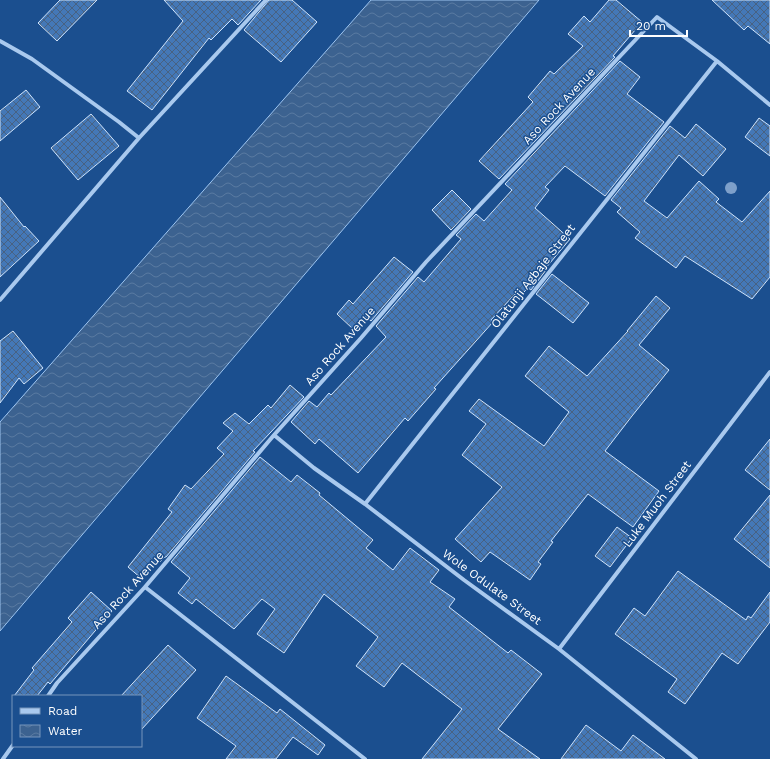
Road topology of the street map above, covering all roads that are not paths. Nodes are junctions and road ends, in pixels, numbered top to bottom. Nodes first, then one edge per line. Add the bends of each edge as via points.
1 (266, 0) edge
2 (0, 41) edge
3 (716, 61) junction
4 (770, 105) edge
5 (139, 138) junction
6 (0, 300) edge
7 (770, 372) edge
8 (274, 435) junction
9 (365, 504) junction
10 (145, 588) junction
11 (559, 648) junction
12 (49, 695) edge
13 (12, 746) edge
14 (3, 759) edge
15 (365, 759) edge
16 (696, 759) edge

1 - 5 street
2 - 5 street via 32,59
3 - 4 street
3 - 8 street, Aso Rock Avenue via 656,17 426,262
3 - 9 street, Olatunji Agbaje Street
5 - 6 street
7 - 11 street, Luke Muoh Street
8 - 9 street, Wole Odulate Street via 314,468
8 - 10 street, Aso Rock Avenue
9 - 11 street, Wole Odulate Street via 464,580
10 - 12 street, Aso Rock Avenue
10 - 15 street
11 - 16 street, Wole Odulate Street
13 - 14 street

